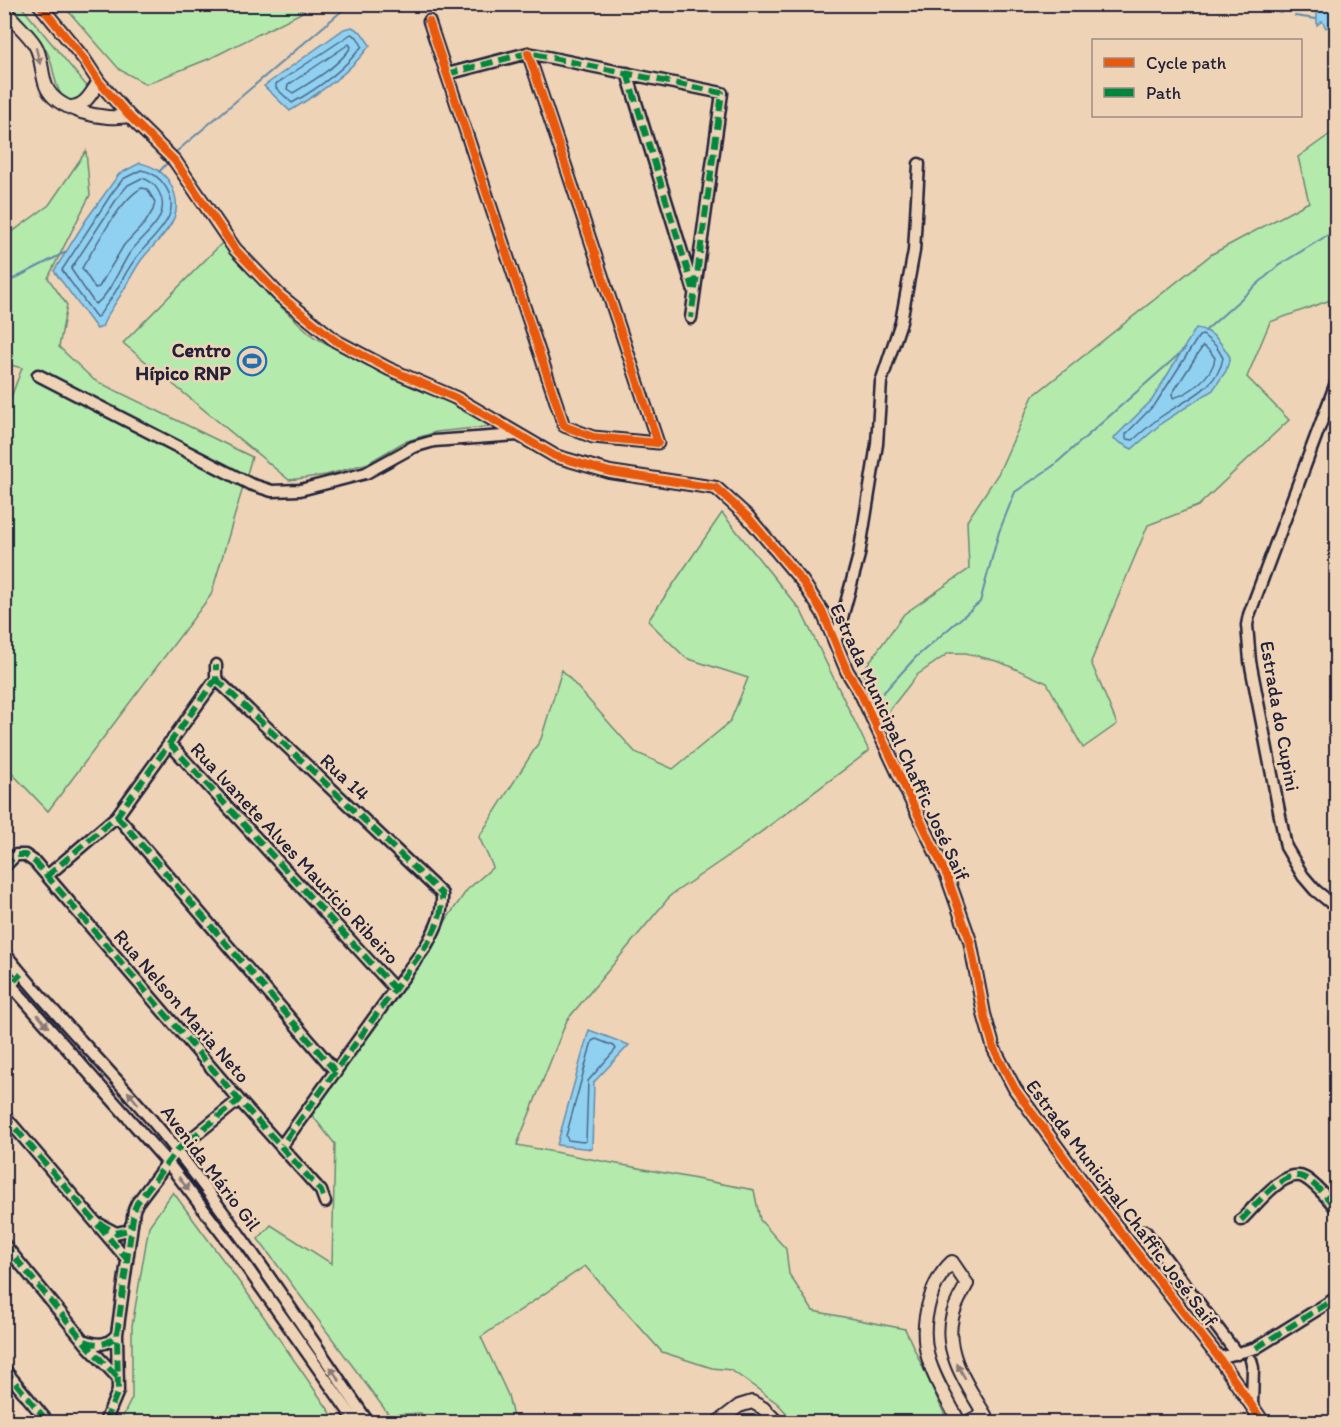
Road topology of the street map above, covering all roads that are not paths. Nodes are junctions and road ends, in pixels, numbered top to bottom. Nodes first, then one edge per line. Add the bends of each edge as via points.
1 (39, 4) edge
2 (4, 9) edge
3 (429, 21) dead end
4 (528, 53) junction
5 (627, 73) junction
6 (447, 74) junction
7 (99, 82) junction
8 (69, 107) junction
9 (129, 116) junction
10 (919, 164) dead end
11 (695, 292) junction
12 (691, 318) dead end
13 (38, 375) dead end
14 (1336, 383) edge
15 (518, 435) junction
16 (836, 640) junction
17 (216, 665) dead end
18 (216, 679) junction
19 (169, 743) junction
20 (117, 816) junction
21 (4, 867) edge
22 (47, 876) junction
23 (1336, 907) edge
24 (4, 952) edge
25 (21, 974) junction
26 (8, 980) edge
27 (394, 988) junction
28 (4, 995) edge
29 (104, 1064) junction
30 (336, 1072) junction
31 (91, 1076) junction
32 (239, 1100) junction
33 (4, 1115) edge
34 (282, 1145) junction
35 (177, 1150) junction
36 (168, 1163) junction
37 (325, 1202) dead end
38 (1336, 1208) edge
39 (91, 1219) junction
40 (1241, 1220) dead end
41 (132, 1224) junction
42 (1145, 1231) dead end
43 (4, 1244) edge
44 (246, 1244) junction
45 (236, 1252) junction
46 (126, 1258) junction
47 (1336, 1298) edge
48 (117, 1334) junction
49 (83, 1340) junction
50 (306, 1341) junction
51 (1244, 1355) junction
52 (1219, 1358) junction
53 (4, 1370) edge
54 (118, 1378) junction
55 (1252, 1405) junction
56 (352, 1408) junction
57 (986, 1418) edge
58 (48, 1422) edge
59 (105, 1422) edge
60 (356, 1422) edge
61 (368, 1422) edge
62 (718, 1422) edge
63 (777, 1422) edge
64 (959, 1422) edge
65 (967, 1422) edge
66 (1263, 1422) edge

1 - 7 street, Estrada Municipal Chaffic José Saif
2 -> 8 street via 35,45 49,92
3 - 6 street
4 - 5 street
4 - 6 street
4 - 6 street via 658,443 593,437 564,426
5 - 11 street
5 - 11 street via 722,93
7 - 8 street via 85,102
7 - 9 street, Estrada Municipal Chaffic José Saif
8 - 9 street via 117,119
9 - 15 street, Estrada Municipal Chaffic José Saif via 175,161 236,249 279,295 336,341 456,398
10 - 16 street via 914,251 901,322 881,382 877,444 859,555
11 - 12 street
13 - 15 street via 250,484 272,491 300,490 366,473 413,447 434,441
14 - 23 street, Estrada do Cupini via 1247,625 1286,847 1303,876
15 - 16 street, Estrada Municipal Chaffic José Saif via 555,456 610,472 716,488 748,517 802,580
16 - 52 street, Estrada Municipal Chaffic José Saif via 847,671 947,876 970,941 994,1048 1015,1089
17 - 18 street
18 - 19 street
18 - 27 street, Rua 14 via 442,894 439,923
19 - 20 street
19 - 27 street, Rua lvanete Alves Maurício Ribeiro
20 - 22 street
20 - 30 street
21 - 22 street, Rua Nelson Maria Neto via 16,855 25,855
22 - 32 street, Rua Nelson Maria Neto
24 - 25 street, Avenida Mário Gil
25 - 26 street
25 - 29 street, Avenida Mário Gil
26 - 28 street
26 -> 31 street, Avenida Mário Gil
27 - 30 street
29 - 31 street
35 -> 29 street, Avenida Mário Gil
30 - 34 street
31 - 36 street, Avenida Mário Gil
32 - 34 street, Rua Nelson Maria Neto
32 - 35 street
33 - 39 street
34 - 37 street, Rua Nelson Maria Neto via 321,1191
35 - 36 street
35 - 44 street, Avenida Mário Gil
36 - 41 street via 137,1203
36 -> 45 street, Avenida Mário Gil
38 - 40 street via 1304,1177 1296,1176 1281,1180
39 - 41 street via 116,1233 129,1230
39 - 46 street
41 - 46 street
42 - 51 street
43 - 49 street
44 - 45 street
44 - 50 street, Avenida Mário Gil
45 - 50 street, Avenida Mário Gil
46 - 48 street
47 - 51 street
48 - 49 street via 100,1345
48 - 54 street
49 - 54 street
50 - 56 street, Avenida Mário Gil
51 - 52 street
51 - 55 street via 1253,1368
52 - 55 street, Estrada Municipal Chaffic José Saif
53 - 58 street
54 - 59 street via 118,1391
55 - 66 street, Estrada Municipal Chaffic José Saif
56 - 60 street, Avenida Mário Gil
56 - 61 street, Avenida Mário Gil
57 -> 64 street via 954,1359 950,1343 951,1320 967,1284 952,1262 930,1297 924,1331 930,1366
57 - 65 street
62 - 63 street via 739,1406 752,1402

